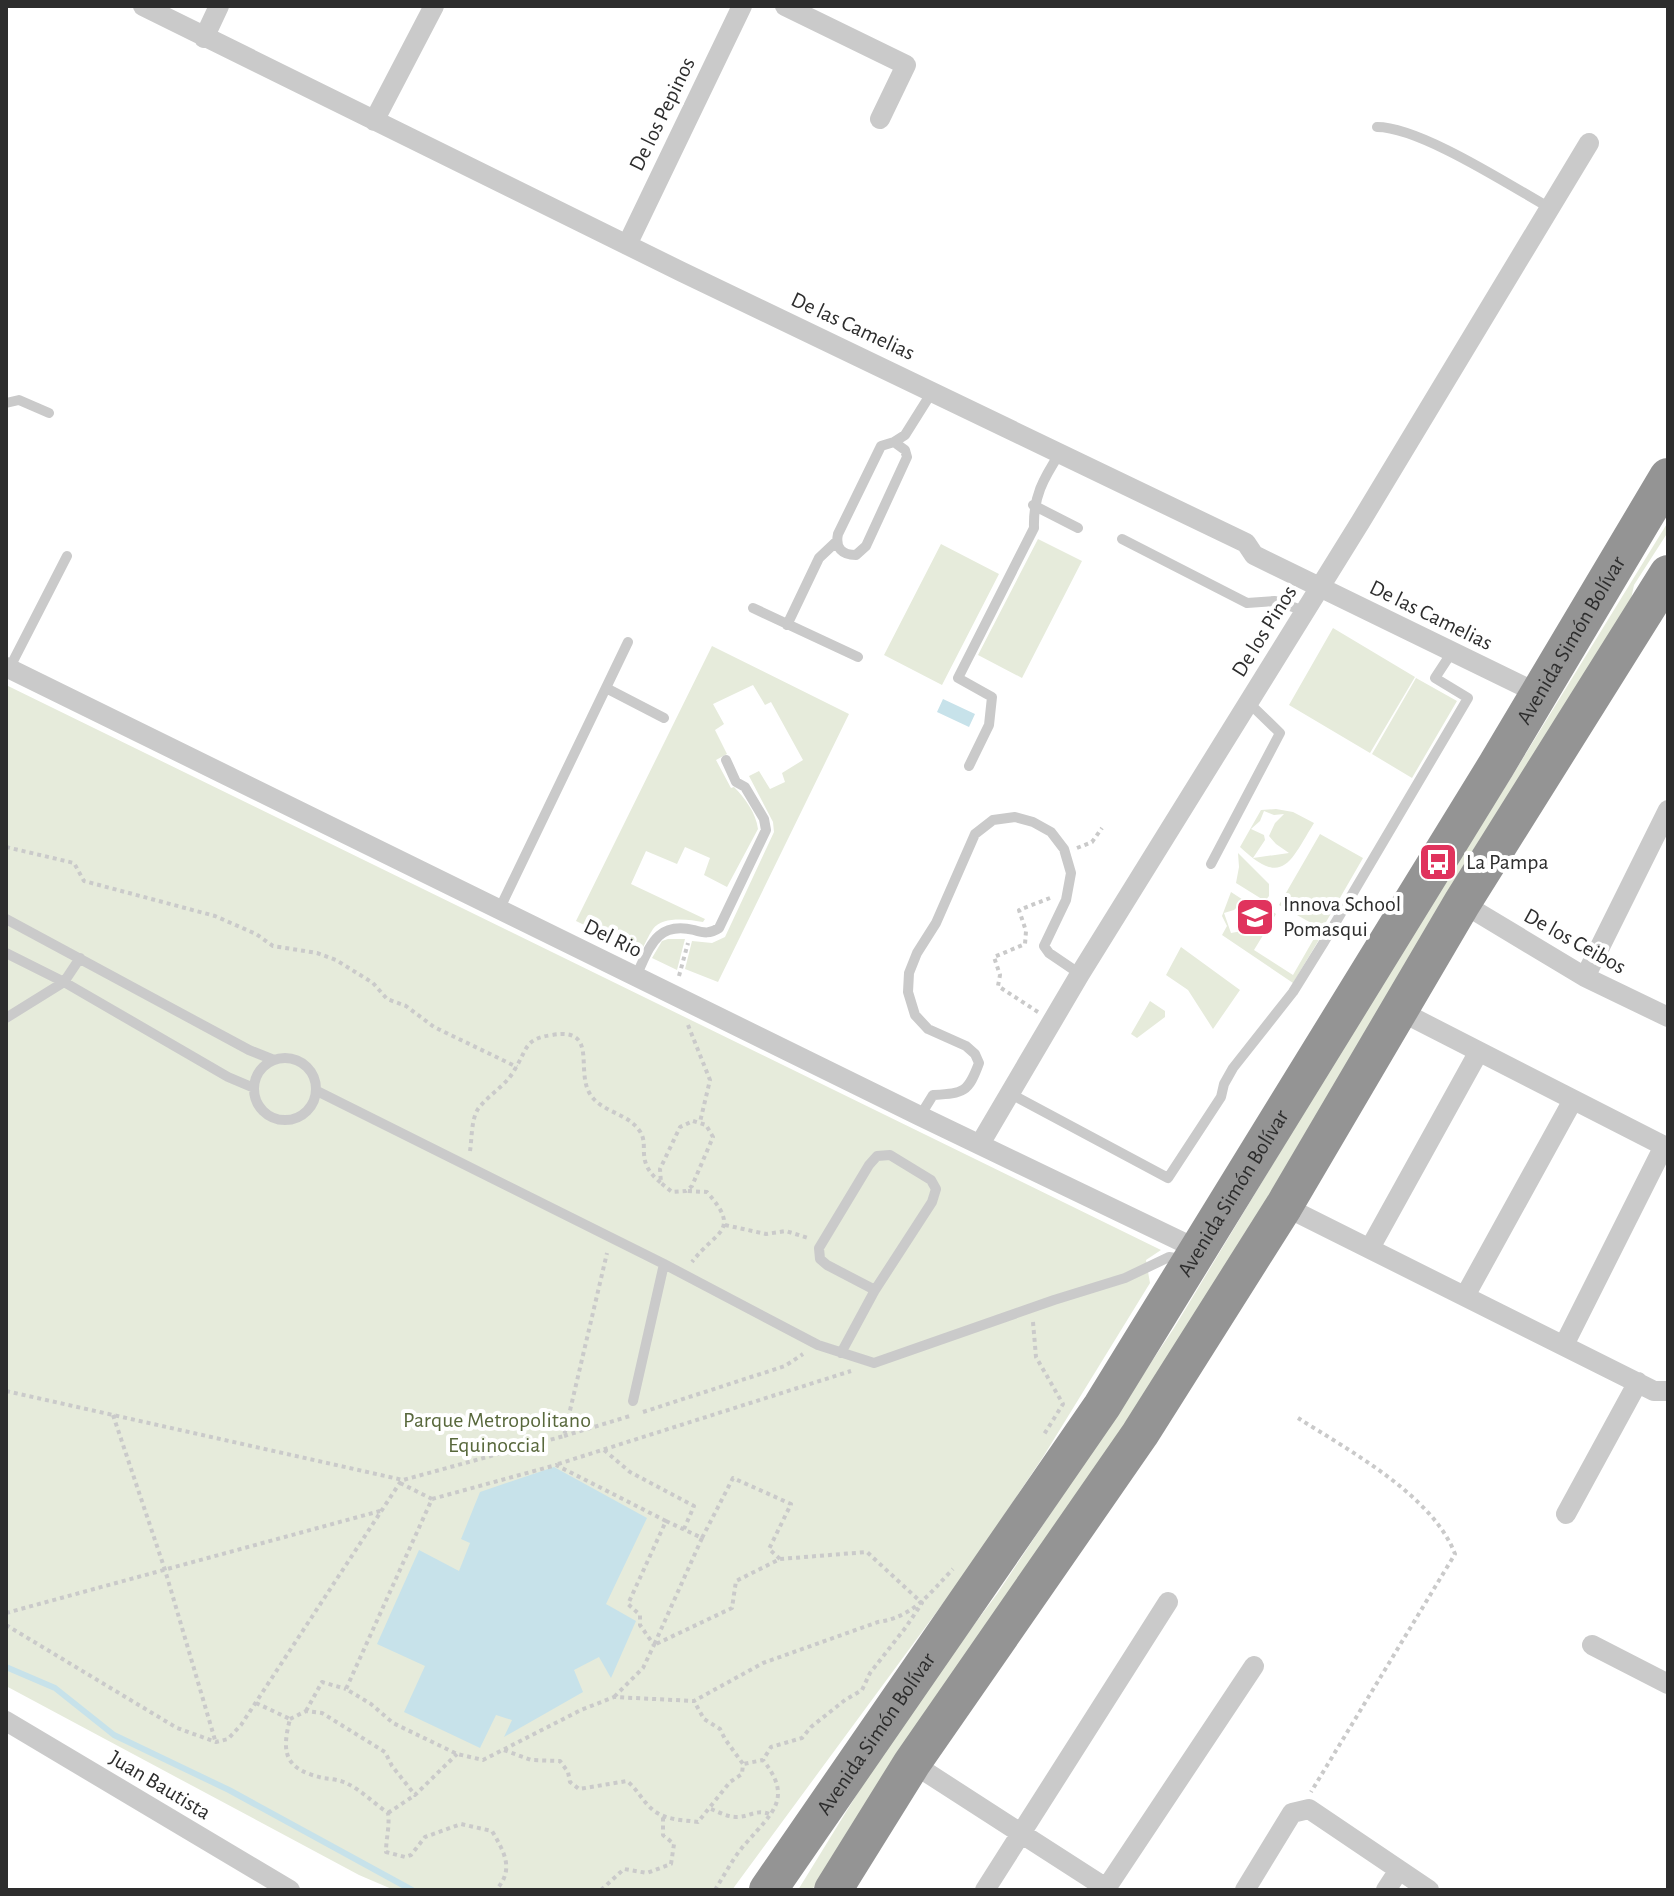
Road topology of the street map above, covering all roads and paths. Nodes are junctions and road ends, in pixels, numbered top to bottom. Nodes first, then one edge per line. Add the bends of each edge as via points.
1 (143, 6) edge
2 (219, 6) edge
3 (434, 6) edge
4 (742, 6) edge
5 (785, 6) edge
6 (204, 38) junction
7 (880, 119) dead end
8 (374, 121) junction
9 (1377, 127) dead end
10 (1589, 143) dead end
11 (1550, 208) junction
12 (627, 245) junction
13 (933, 391) junction
14 (6, 403) edge
15 (49, 413) dead end
16 (894, 442) junction
17 (1060, 453) junction
18 (1668, 477) edge
19 (1033, 505) junction
20 (1078, 528) dead end
21 (1122, 539) dead end
22 (837, 541) junction
23 (67, 556) dead end
24 (1668, 574) edge
25 (1319, 587) junction
26 (753, 608) dead end
27 (1305, 611) junction
28 (787, 625) junction
29 (628, 642) dead end
30 (1452, 652) junction
31 (858, 657) dead end
32 (8, 668) edge
33 (606, 688) junction
34 (1539, 694) junction
35 (1248, 702) junction
36 (664, 718) dead end
37 (726, 760) dead end
38 (969, 766) dead end
39 (1668, 810) edge
40 (1102, 828) dead end
41 (6, 847) edge
42 (1065, 853) junction
43 (1211, 864) dead end
44 (1055, 893) dead end
45 (1462, 903) junction
46 (499, 910) junction
47 (6, 919) edge
48 (691, 930) junction
49 (6, 953) edge
50 (80, 958) junction
51 (1080, 974) junction
52 (636, 976) junction
53 (1585, 977) junction
54 (64, 982) junction
55 (673, 994) junction
56 (1398, 1010) junction
57 (1668, 1017) edge
58 (6, 1018) edge
59 (1052, 1021) junction
60 (687, 1022) dead end
61 (1478, 1053) junction
62 (274, 1060) junction
63 (517, 1067) junction
64 (254, 1088) junction
65 (317, 1091) junction
66 (1009, 1093) junction
67 (1573, 1100) junction
68 (920, 1116) junction
69 (700, 1122) junction
70 (980, 1144) junction
71 (1666, 1147) edge
72 (465, 1165) junction
73 (661, 1183) junction
74 (686, 1191) junction
75 (1284, 1206) junction
76 (725, 1225) junction
77 (610, 1238) junction
78 (819, 1248) junction
79 (1370, 1248) junction
80 (1195, 1256) junction
81 (664, 1264) junction
82 (683, 1274) junction
83 (875, 1290) junction
84 (1465, 1296) junction
85 (1031, 1308) junction
86 (818, 1345) junction
87 (1564, 1345) junction
88 (841, 1353) junction
89 (874, 1363) junction
90 (1638, 1382) junction
91 (6, 1391) edge
92 (1668, 1391) edge
93 (633, 1401) dead end
94 (113, 1415) junction
95 (1298, 1418) dead end
96 (564, 1436) junction
97 (1039, 1444) dead end
98 (604, 1450) junction
99 (556, 1465) junction
100 (401, 1481) junction
101 (432, 1499) junction
102 (382, 1510) junction
103 (1566, 1514) dead end
104 (666, 1521) junction
105 (684, 1529) junction
106 (702, 1538) junction
107 (780, 1559) junction
108 (962, 1559) dead end
109 (165, 1570) junction
110 (1168, 1602) dead end
111 (922, 1603) junction
112 (6, 1613) edge
113 (6, 1625) edge
114 (654, 1645) junction
115 (1592, 1645) dead end
116 (1254, 1666) dead end
117 (1668, 1684) edge
118 (346, 1689) junction
119 (614, 1697) junction
120 (694, 1701) junction
121 (256, 1703) junction
122 (306, 1711) junction
123 (290, 1719) junction
124 (6, 1721) edge
125 (216, 1742) junction
126 (502, 1750) junction
127 (457, 1754) junction
128 (763, 1760) junction
129 (912, 1763) junction
130 (743, 1764) junction
131 (415, 1795) junction
132 (711, 1809) junction
133 (1301, 1809) junction
134 (388, 1813) junction
135 (770, 1814) junction
136 (663, 1817) junction
137 (1022, 1834) junction
138 (1399, 1870) junction
139 (1107, 1889) edge
140 (290, 1890) edge
141 (496, 1890) edge
142 (601, 1890) edge
143 (715, 1890) edge
144 (768, 1890) edge
145 (833, 1890) edge
146 (985, 1890) edge
147 (1245, 1890) edge
148 (1386, 1890) edge
149 (1429, 1890) edge

1 - 6 street, De las Camelias
2 - 6 street
3 - 8 street
4 - 12 street, De los Pepinos
5 - 7 street via 906,65
6 - 8 street, De las Camelias
8 - 12 street, De las Camelias
9 - 11 lane via 1420,137
10 - 11 street, De los Pinos
11 - 25 street, De los Pinos
12 - 13 street, De las Camelias
13 - 16 lane via 905,435
13 - 17 street, De las Camelias
14 - 15 lane via 19,400
16 - 22 lane via 881,446
16 - 22 lane via 907,457 866,546 850,555 838,548
17 - 19 lane
17 - 25 street, De las Camelias via 1246,543 1254,555
18 - 34 highway, Avenida Simón Bolívar
19 - 20 lane
19 - 38 lane via 1034,528 958,678 992,697 989,725
21 - 27 lane via 1247,603 1275,601
22 - 28 lane via 819,558
23 - 32 lane
24 - 45 highway, Avenida Simón Bolívar
25 - 27 street, De los Pinos
25 - 30 street, De las Camelias
26 - 28 lane
27 - 35 street, De los Pinos
28 - 31 lane
29 - 33 lane
30 - 34 street, De las Camelias
30 - 66 lane via 1435,678 1468,698 1293,992 1233,1068 1221,1097 1168,1178
32 - 46 street, Del Rio
33 - 36 lane
33 - 46 lane
34 - 80 highway, Avenida Simón Bolívar
35 - 43 lane via 1280,733
35 - 51 street, De los Pinos
37 - 48 lane via 766,830 719,928
39 - 53 street
40 - 42 path via 1092,842
41 - 63 path via 74,863 84,881 215,916 273,946 336,960 434,1027
42 - 51 lane via 1071,873 1066,900 1044,946
42 - 68 lane via 1051,832 1015,817 993,820 975,834 917,953 908,992 915,1015 928,1029 966,1046 979,1063 967,1089 933,1095
44 - 59 path via 1019,910 1025,944 994,957 998,986
45 - 53 street, De los Ceibos
45 - 56 highway, Avenida Simón Bolívar
46 - 52 street, Del Rio
47 - 50 lane
48 - 52 lane via 673,928 656,936
48 - 55 path
49 - 54 lane
50 - 54 lane
50 - 62 lane
51 - 59 street, De los Pinos
52 - 55 street, Del Rio
53 - 57 street, De los Ceibos
54 - 58 lane
54 - 64 lane
55 - 68 street, Del Rio
56 - 61 street
56 - 75 highway, Avenida Simón Bolívar
59 - 66 street, De los Pinos
60 - 69 path via 710,1080
61 - 67 street
61 - 79 street
62 - 64 lane via 256,1076
62 - 65 lane via 299,1061 315,1079
63 - 72 path via 504,1087 478,1109
63 - 73 path via 531,1041 574,1035 584,1051 588,1090 601,1105 636,1126 648,1173
64 - 65 lane via 262,1111 284,1121 307,1113
65 - 72 lane
66 - 70 street, De los Pinos
67 - 71 street
67 - 84 street
68 - 70 street, Del Rio
69 - 73 path via 680,1127 660,1169
69 - 74 path via 713,1137 696,1180
70 - 80 street, Del Rio
71 - 87 street
72 - 77 lane
73 - 74 path via 672,1192
74 - 76 path via 707,1192
75 - 79 street
75 - 129 highway, Avenida Simón Bolívar via 1140,1434
76 - 78 path via 766,1234 786,1231
76 - 82 path
77 - 81 lane
77 - 96 path
78 - 83 lane via 827,1265
78 - 83 lane via 877,1156 890,1155 931,1180 936,1189 932,1202
79 - 84 street
80 - 85 lane via 1169,1257 1125,1278
80 - 144 highway, Avenida Simón Bolívar via 1102,1406
81 - 82 lane
81 - 93 lane
82 - 86 lane
83 - 88 lane
84 - 87 street
85 - 89 lane
85 - 97 path via 1036,1357 1063,1404
86 - 88 lane
86 - 96 path via 785,1366 744,1381
87 - 90 street
88 - 89 lane
89 - 98 path
90 - 92 street via 1654,1391
90 - 103 street
91 - 94 path
94 - 100 path
94 - 109 path
95 - 133 path via 1394,1480 1448,1536 1455,1554
96 - 100 path
98 - 99 path
98 - 105 path via 630,1472 694,1506
99 - 101 path
99 - 104 path
100 - 101 path
100 - 102 path
101 - 118 path
102 - 109 path
102 - 121 path
104 - 105 path
104 - 114 path via 628,1604 640,1615 640,1625
105 - 106 path
106 - 107 path via 733,1478 791,1504 769,1549
106 - 114 path
107 - 111 path via 867,1552
107 - 114 path via 736,1581 732,1608
108 - 111 path
109 - 112 path
109 - 125 path
110 - 137 street
111 - 120 path via 897,1619 763,1663
111 - 128 path via 862,1690 802,1738 771,1747
113 - 125 path via 177,1728
114 - 119 path via 643,1668
115 - 117 street
116 - 139 street
118 - 122 path via 322,1682
118 - 127 path via 393,1723
119 - 120 path
119 - 126 path
120 - 130 path
121 - 123 path
121 - 125 path via 228,1739
122 - 123 path
122 - 131 path via 322,1713 385,1752
123 - 134 path via 285,1755 296,1767 346,1783
124 - 140 street, Juan Bautista
126 - 127 path via 483,1760
126 - 136 path via 531,1760 560,1761 579,1789 627,1781
127 - 131 path
128 - 130 path
128 - 135 path via 778,1783
129 - 137 street
129 - 145 highway, Avenida Simón Bolívar
130 - 132 path via 742,1774
131 - 134 path
132 - 135 path via 728,1816
132 - 136 path via 698,1822
133 - 138 street via 1309,1809
133 - 147 street via 1292,1813
134 - 141 path via 386,1852 405,1857 425,1837 445,1828 461,1824 492,1831 508,1865
135 - 143 path
136 - 142 path via 663,1835 674,1844 671,1864 647,1873 624,1869
137 - 139 street
137 - 146 street
138 - 148 street
138 - 149 street

